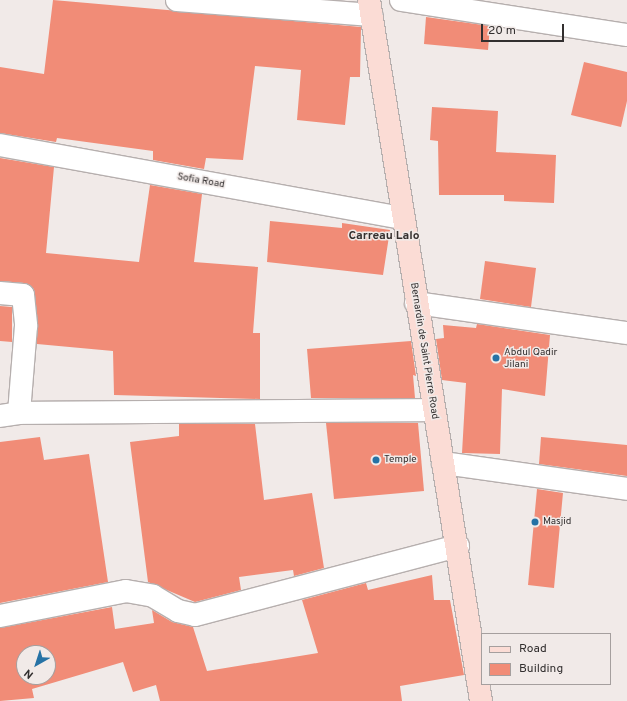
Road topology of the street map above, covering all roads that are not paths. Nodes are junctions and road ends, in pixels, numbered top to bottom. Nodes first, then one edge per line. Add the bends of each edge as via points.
1 (177, 0) edge
2 (401, 0) edge
3 (370, 7) edge
4 (627, 35) edge
5 (0, 145) edge
6 (403, 218) junction
7 (0, 293) edge
8 (416, 303) junction
9 (627, 333) edge
10 (433, 410) junction
11 (10, 414) edge
12 (443, 463) junction
13 (627, 489) edge
14 (458, 546) junction
15 (0, 616) edge
16 (481, 701) edge

1 - 3 street
2 - 4 street
3 - 6 main road, Bernardin de Saint Pierre Road
5 - 6 street, Sofia Road
6 - 8 main road, Bernardin de Saint Pierre Road
7 - 11 street via 23,295 26,326
8 - 9 street
8 - 10 main road, Bernardin de Saint Pierre Road
10 - 11 street
10 - 12 main road, Bernardin de Saint Pierre Road
12 - 13 street
12 - 14 main road, Bernardin de Saint Pierre Road
14 - 15 street via 195,615 178,611 152,596 126,591
14 - 16 main road, Bernardin de Saint Pierre Road

